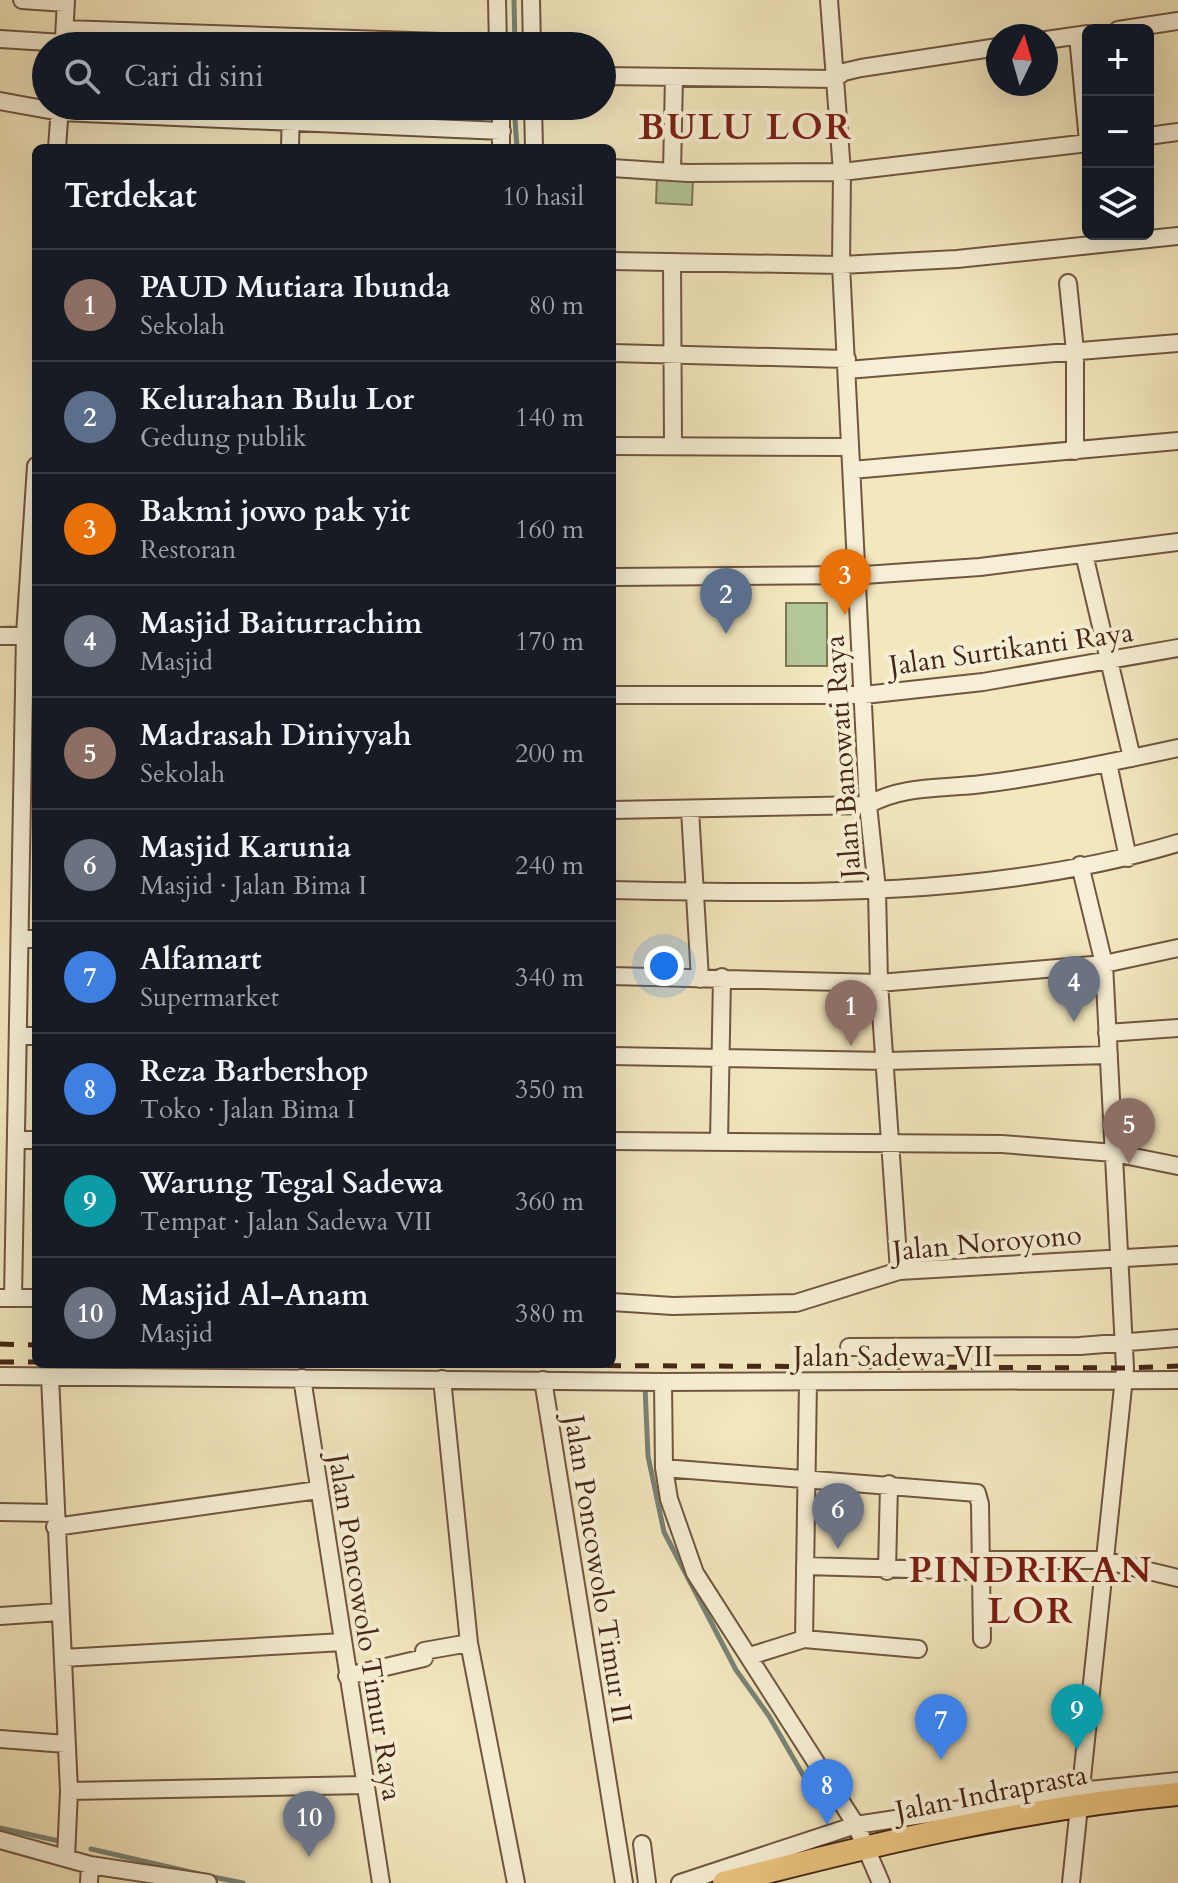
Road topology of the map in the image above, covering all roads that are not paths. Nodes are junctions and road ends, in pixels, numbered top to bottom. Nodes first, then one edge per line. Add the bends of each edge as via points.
1 (22, 0) edge
2 (497, 0) edge
3 (531, 0) edge
4 (829, 0) edge
5 (66, 2) edge
6 (1178, 21) edge
7 (1154, 25) edge
8 (64, 32) edge
9 (498, 32) edge
10 (532, 32) edge
11 (1082, 35) edge
12 (1058, 38) edge
13 (0, 39) edge
14 (32, 39) edge
15 (986, 49) edge
16 (616, 76) edge
17 (674, 77) junction
18 (834, 79) junction
19 (0, 101) edge
20 (32, 105) edge
21 (59, 120) edge
22 (291, 120) edge
23 (342, 120) edge
24 (533, 120) edge
25 (1178, 132) edge
26 (1154, 135) edge
27 (502, 139) edge
28 (1082, 143) edge
29 (57, 144) edge
30 (290, 144) edge
31 (534, 144) edge
32 (616, 168) edge
33 (672, 171) junction
34 (842, 172) junction
35 (1178, 236) edge
36 (1154, 237) edge
37 (1084, 240) edge
38 (616, 261) edge
39 (672, 262) junction
40 (841, 265) junction
41 (1068, 283) dead end
42 (1178, 343) edge
43 (1075, 351) junction
44 (616, 353) edge
45 (670, 354) junction
46 (847, 365) junction
47 (1178, 441) edge
48 (616, 446) edge
49 (673, 446) junction
50 (850, 447) junction
51 (1075, 451) junction
52 (852, 470) junction
53 (1178, 542) edge
54 (1084, 554) junction
55 (856, 575) junction
56 (616, 577) edge
57 (32, 582) edge
58 (30, 635) edge
59 (0, 636) edge
60 (1178, 648) edge
61 (1111, 662) junction
62 (616, 695) edge
63 (864, 695) junction
64 (1178, 748) edge
65 (29, 749) edge
66 (1132, 758) junction
67 (1108, 763) junction
68 (868, 805) junction
69 (616, 810) edge
70 (690, 810) junction
71 (1178, 843) edge
72 (29, 847) edge
73 (1128, 858) junction
74 (1080, 865) junction
75 (877, 889) junction
76 (616, 890) edge
77 (694, 892) junction
78 (28, 939) edge
79 (1178, 948) edge
80 (1104, 964) junction
81 (616, 976) edge
82 (722, 977) junction
83 (700, 979) junction
84 (879, 983) junction
85 (1178, 1028) edge
86 (1107, 1033) junction
87 (18, 1036) junction
88 (32, 1036) edge
89 (1109, 1055) junction
90 (616, 1056) edge
91 (718, 1057) junction
92 (887, 1061) junction
93 (16, 1140) junction
94 (32, 1140) edge
95 (616, 1141) edge
96 (719, 1142) junction
97 (892, 1143) junction
98 (1114, 1153) junction
99 (1178, 1166) edge
100 (1178, 1255) edge
101 (1117, 1257) junction
102 (899, 1271) junction
103 (7, 1298) edge
104 (32, 1298) edge
105 (616, 1302) edge
106 (1178, 1338) edge
107 (1123, 1342) junction
108 (849, 1347) dead end
109 (0, 1376) edge
110 (50, 1377) junction
111 (1124, 1377) junction
112 (302, 1378) junction
113 (442, 1379) junction
114 (543, 1380) junction
115 (1178, 1380) edge
116 (663, 1382) junction
117 (808, 1382) junction
118 (664, 1468) junction
119 (806, 1478) junction
120 (889, 1484) junction
121 (318, 1490) junction
122 (0, 1512) edge
123 (55, 1520) junction
124 (1103, 1560) junction
125 (805, 1566) junction
126 (981, 1566) junction
127 (887, 1571) junction
128 (1178, 1578) edge
129 (59, 1612) junction
130 (0, 1616) edge
131 (804, 1639) junction
132 (982, 1639) dead end
133 (343, 1642) junction
134 (469, 1643) junction
135 (918, 1649) dead end
136 (750, 1656) junction
137 (63, 1658) junction
138 (347, 1676) junction
139 (0, 1739) edge
140 (66, 1744) junction
141 (1178, 1781) edge
142 (365, 1785) junction
143 (69, 1791) junction
144 (1178, 1794) edge
145 (1079, 1797) junction
146 (856, 1825) junction
147 (0, 1840) edge
148 (642, 1844) dead end
149 (866, 1846) junction
150 (66, 1858) junction
151 (90, 1865) junction
152 (89, 1883) edge
153 (208, 1883) edge
154 (381, 1883) edge
155 (516, 1883) edge
156 (624, 1883) edge
157 (647, 1883) edge
158 (680, 1883) edge
159 (724, 1883) edge
160 (881, 1883) edge
161 (1071, 1883) edge

1 - 5 street
2 - 9 street
3 - 10 street
4 - 18 street, Jalan Banowati Raya
5 - 8 street
6 - 7 street
11 - 12 street
13 - 14 street
15 - 18 street via 861,68
16 - 17 street
17 - 18 street
17 - 33 street
18 - 34 street, Jalan Banowati Raya
19 - 20 street
21 - 29 street
22 - 30 street
23 - 27 street
24 - 31 street
25 - 26 street
28 - 34 street
32 - 33 street
33 - 34 street
34 - 40 street, Jalan Banowati Raya
35 - 36 street
37 - 40 street via 957,259
38 - 39 street
39 - 40 street
39 - 45 street
40 - 46 street, Jalan Banowati Raya
41 - 43 street
42 - 43 street
43 - 46 street
43 - 51 street
44 - 45 street
45 - 46 street
45 - 49 street
46 - 50 street, Jalan Banowati Raya
47 - 51 street
48 - 49 street
49 - 50 street
50 - 52 street, Jalan Banowati Raya
51 - 52 street
52 - 55 street, Jalan Banowati Raya
53 - 54 street
54 - 55 street
54 - 61 street
55 - 56 street
55 - 63 street, Jalan Banowati Raya
57 - 58 street
58 - 59 street
58 - 65 street
60 - 61 street, Jalan Surtikanti Raya
61 - 63 street, Jalan Surtikanti Raya
61 - 66 street
62 - 63 street, Jalan Surtikanti Raya
63 - 68 street, Jalan Banowati Raya
64 - 66 street
65 - 72 street
66 - 67 street
67 - 68 street via 889,793
67 - 73 street
68 - 70 street
68 - 75 street, Jalan Banowati Raya
69 - 70 street
70 - 77 street
71 - 73 street
72 - 78 street
73 - 74 street
74 - 75 street
74 - 80 street
75 - 77 street
75 - 84 street, Jalan Banowati Raya
76 - 77 street
77 - 83 street
78 - 87 street
79 - 80 street
80 - 84 street
80 - 86 street
81 - 83 street
82 - 83 street
82 - 84 street
82 - 91 street
84 - 92 street, Jalan Banowati Raya
85 - 86 street
86 - 89 street
87 - 88 street
87 - 93 street
89 - 92 street
89 - 98 street
90 - 91 street
91 - 92 street
91 - 96 street
92 - 97 street, Jalan Banowati Raya
93 - 94 street
93 - 103 street
95 - 96 street
96 - 97 street
97 - 98 street
97 - 102 street, Jalan Banowati Raya
98 - 99 street
98 - 101 street
100 - 101 street, Jalan Noroyono
101 - 102 street, Jalan Noroyono
101 - 107 street
102 - 105 street, Jalan Noroyono via 796,1303
103 - 104 street
106 - 107 street
107 - 108 street
107 - 111 street
109 - 110 street
110 - 112 street
110 - 123 street
111 - 115 street, Jalan Sadewa VII
111 - 117 street, Jalan Sadewa VII
111 - 124 street
112 - 113 street
112 - 121 street, Jalan Poncowolo Timur Raya
113 - 114 street
113 - 134 street
114 - 116 street, Jalan Poncowolo Timur II
114 - 156 street, Jalan Poncowolo Timur II
116 - 117 street, Jalan Sadewa VII
116 - 118 street
117 - 119 street
118 - 119 street
118 - 136 street via 695,1573
119 - 120 street
119 - 125 street
120 - 126 street via 977,1493
120 - 127 street
121 - 123 street
121 - 133 street, Jalan Poncowolo Timur Raya
122 - 123 street
123 - 129 street
124 - 126 street
124 - 128 street
124 - 145 street
125 - 127 street
125 - 131 street
126 - 127 street
126 - 132 street
129 - 130 street
129 - 137 street
131 - 135 street
131 - 136 street
133 - 137 street
133 - 138 street, Jalan Poncowolo Timur Raya
134 - 138 street via 424,1651 424,1658
134 - 155 street
136 - 146 street
137 - 140 street
138 - 142 street, Jalan Poncowolo Timur Raya
139 - 140 street
140 - 143 street
141 - 145 street
142 - 143 street
142 - 154 street, Jalan Poncowolo Timur Raya
143 - 150 street
144 - 145 main road, Jalan Indraprasta
145 - 146 street
145 - 149 main road, Jalan Indraprasta
145 - 161 street
146 - 149 street
146 - 158 street
147 - 150 street
148 - 157 street
149 - 159 main road, Jalan Indraprasta
149 - 160 street
150 - 151 street
151 - 152 street
151 - 153 street

